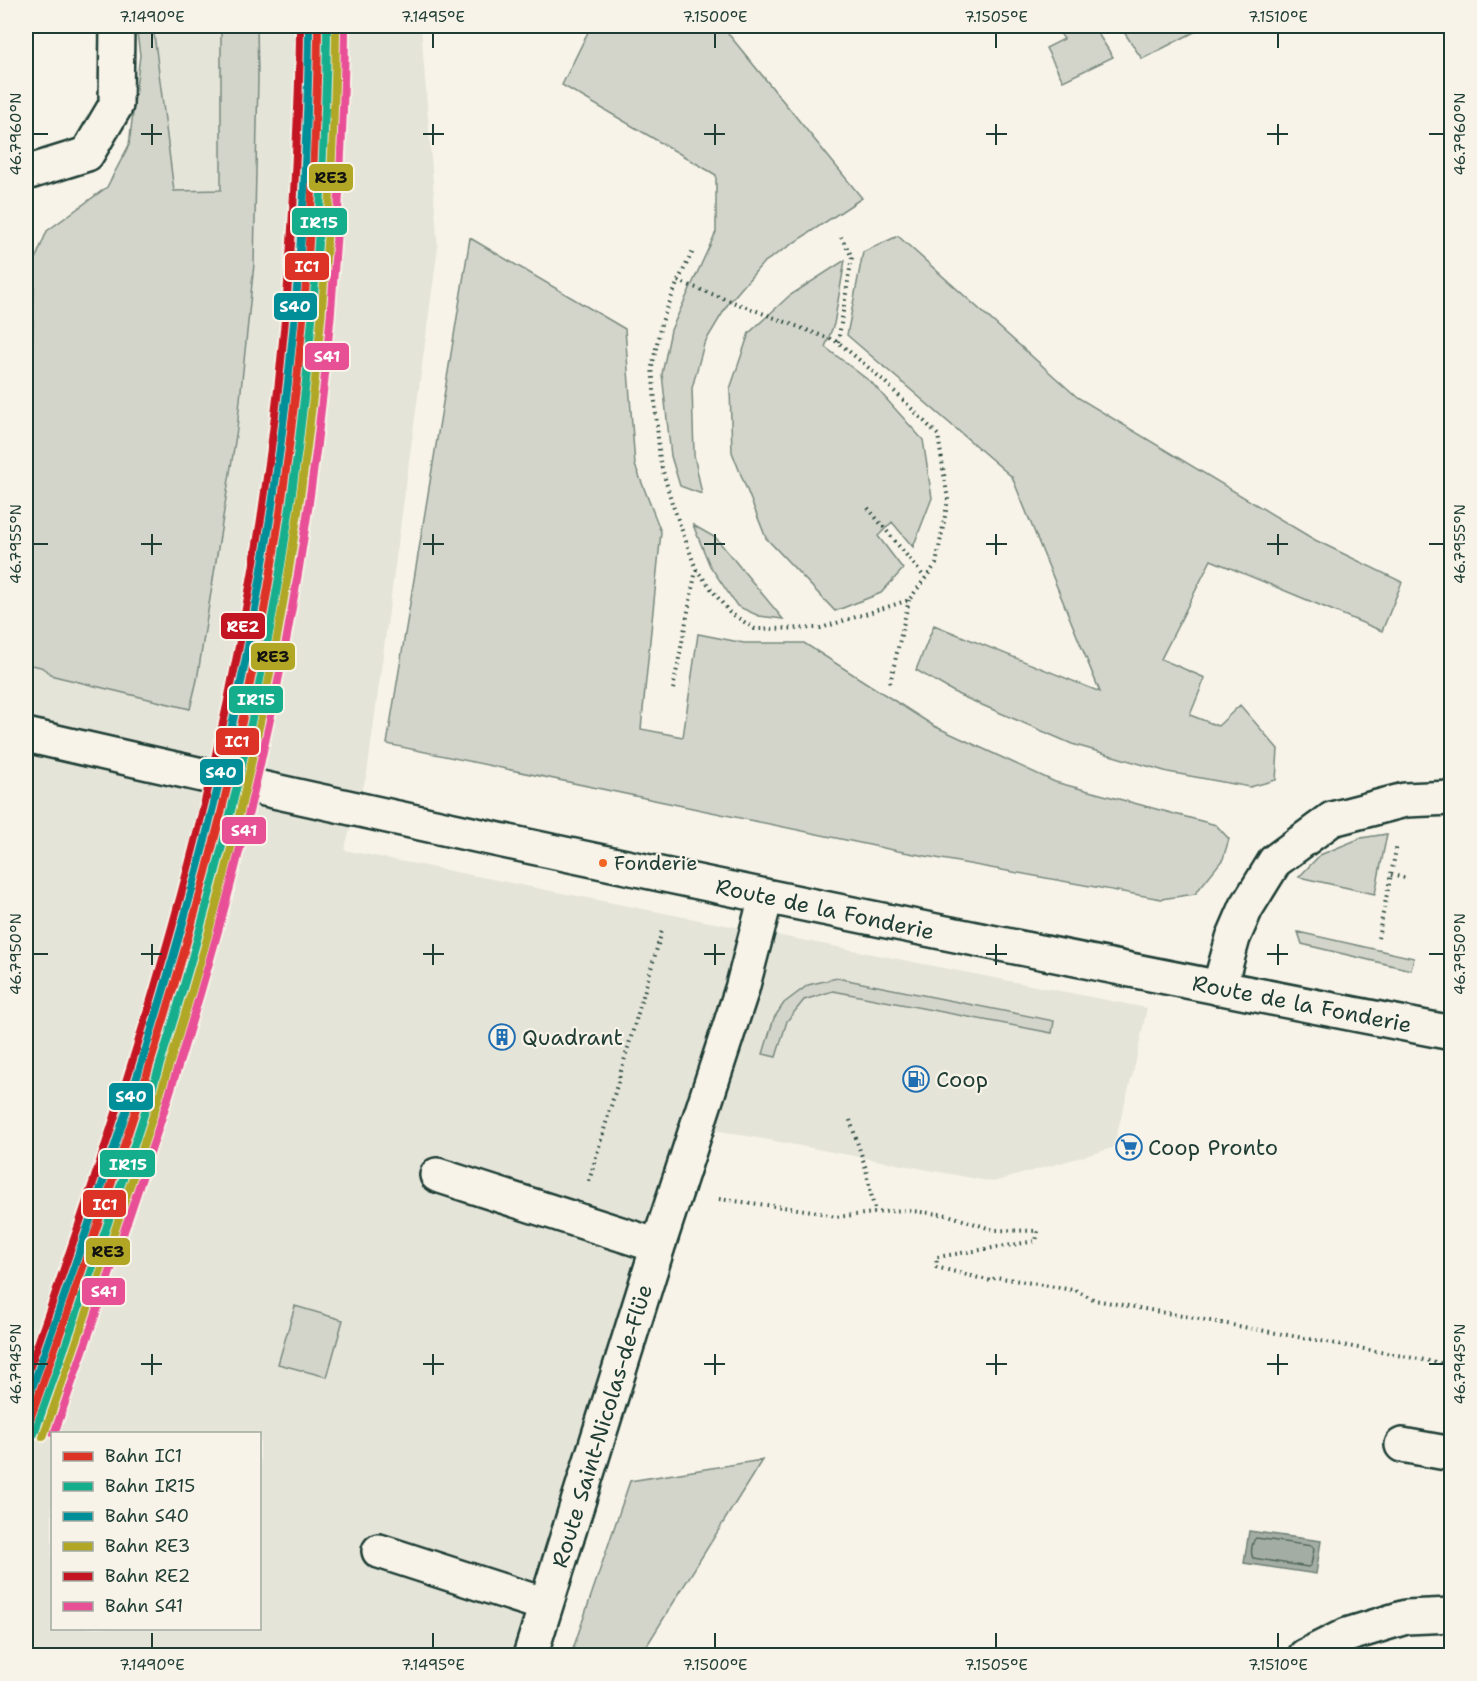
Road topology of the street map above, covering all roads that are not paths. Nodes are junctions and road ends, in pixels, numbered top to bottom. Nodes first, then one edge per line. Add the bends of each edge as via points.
1 (117, 26) edge
2 (26, 173) edge
3 (26, 735) edge
4 (1452, 798) edge
5 (766, 897) junction
6 (1219, 988) junction
7 (1452, 1033) edge
8 (437, 1175) dead end
9 (658, 1246) junction
10 (1402, 1445) dead end
11 (1452, 1454) edge
12 (379, 1551) dead end
13 (546, 1605) junction
14 (1452, 1615) edge
15 (530, 1656) edge
16 (1305, 1656) edge

1 - 2 main road via 116,105 87,154
3 - 5 main road, Route de la Fonderie
4 - 6 main road via 1405,800 1332,819 1275,861 1246,908
5 - 6 main road, Route de la Fonderie
5 - 9 main road, Route Saint-Nicolas-de-Flüe via 742,989
6 - 7 main road, Route de la Fonderie
8 - 9 main road
9 - 13 main road, Route Saint-Nicolas-de-Flüe
10 - 11 main road
12 - 13 main road
13 - 15 main road, Route Saint-Nicolas-de-Flüe
14 - 16 main road via 1406,1617 1347,1635

